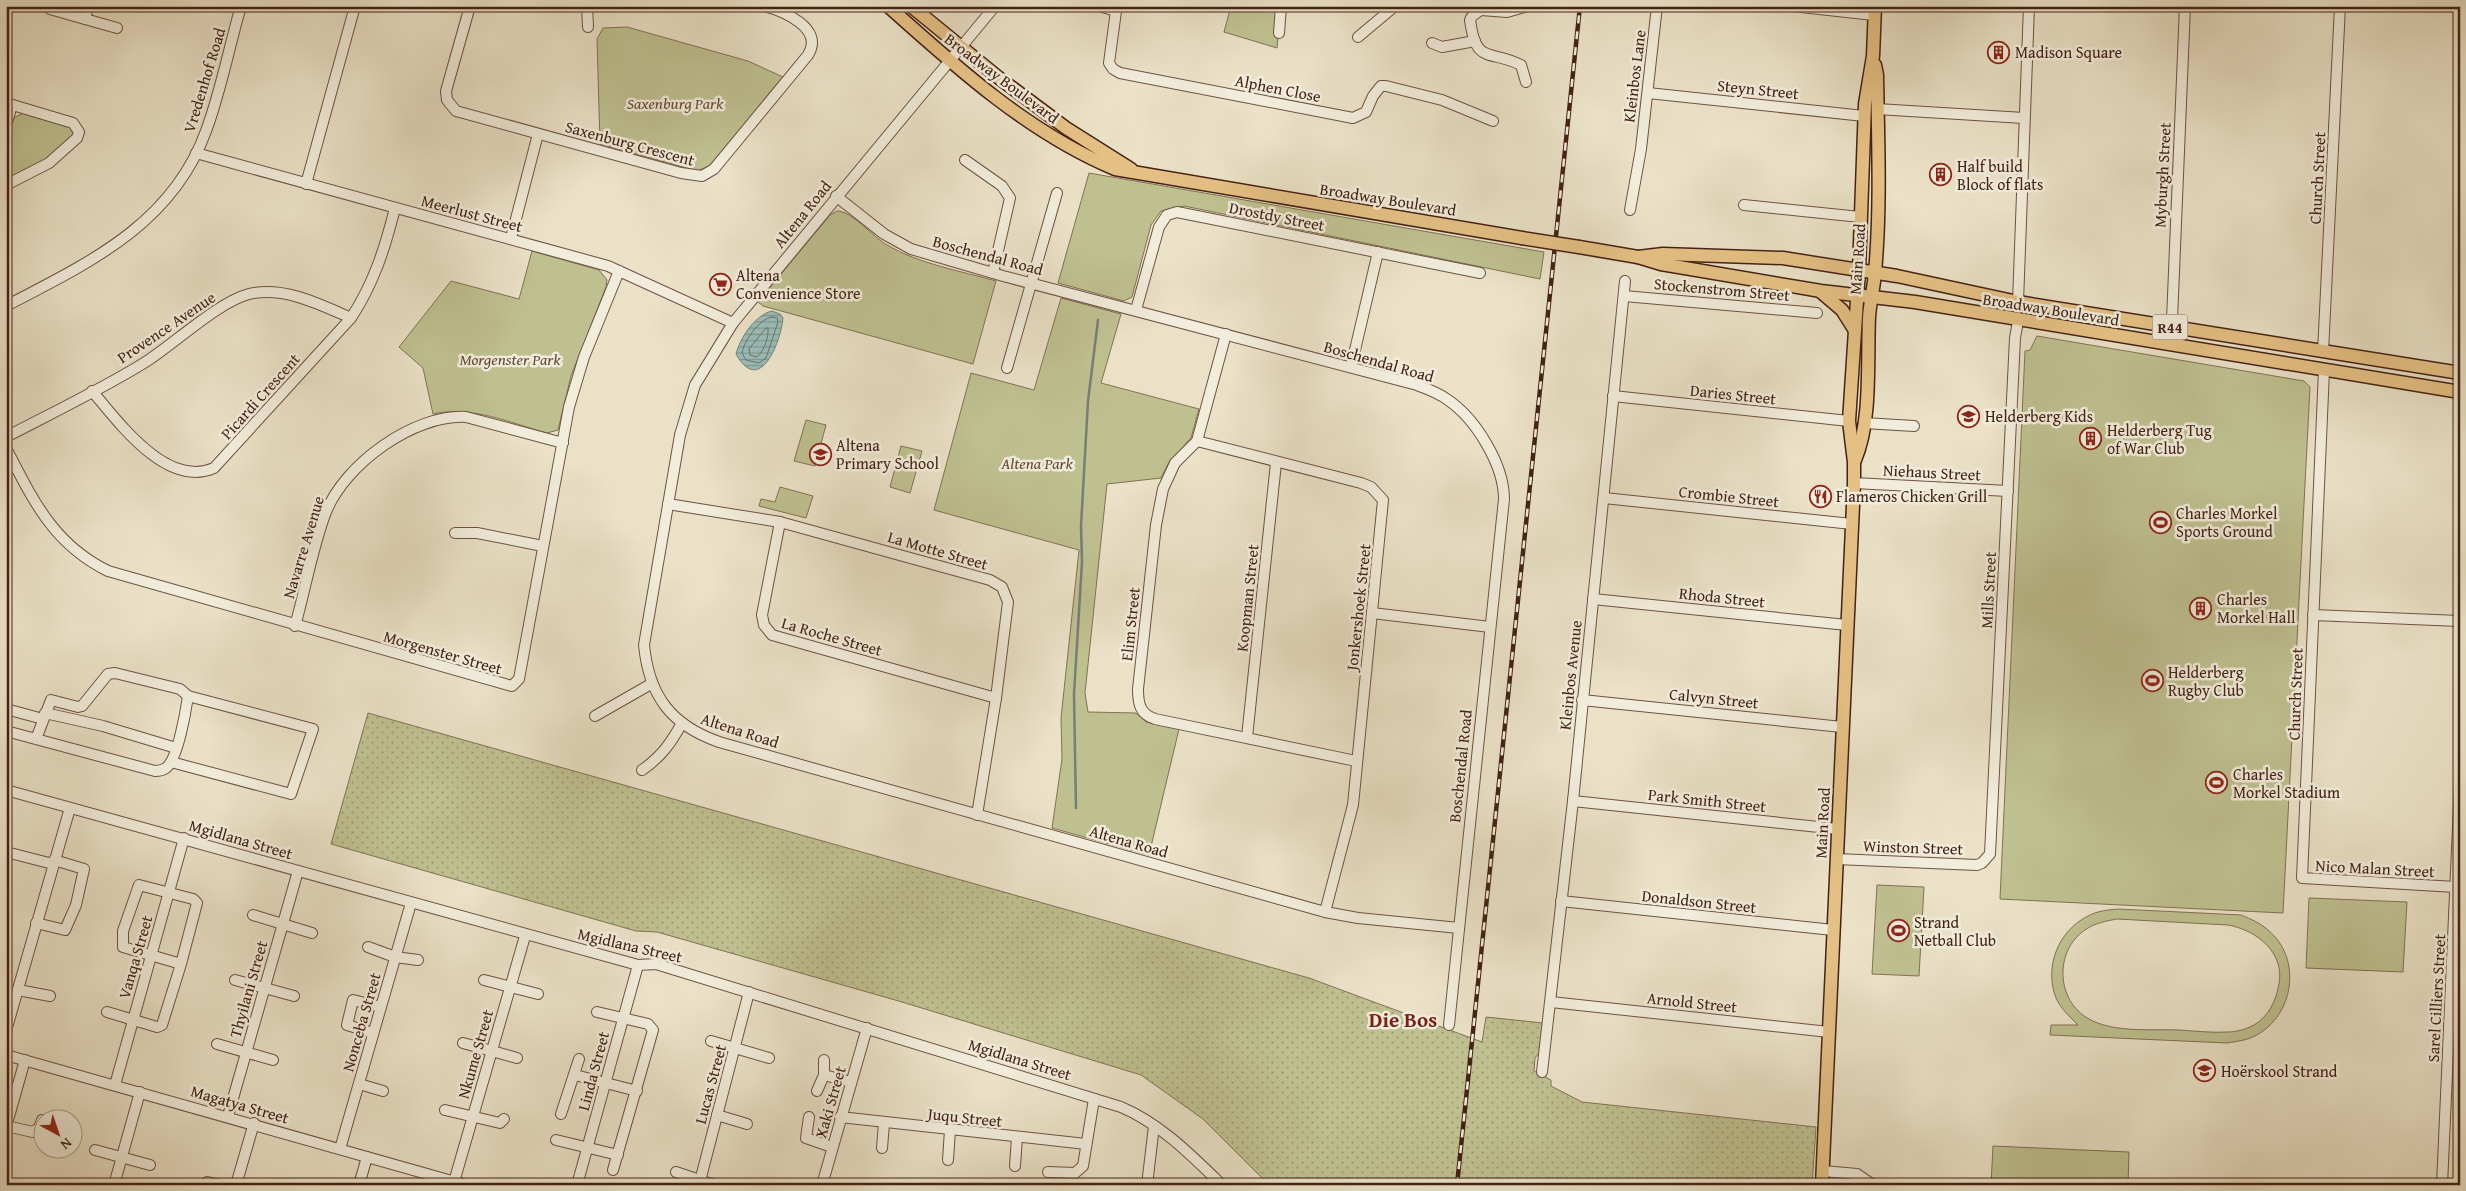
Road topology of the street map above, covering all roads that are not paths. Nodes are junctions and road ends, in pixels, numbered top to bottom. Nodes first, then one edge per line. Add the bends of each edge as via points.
1 (88, 6) edge
2 (241, 6) edge
3 (356, 6) edge
4 (470, 6) edge
5 (587, 6) edge
6 (764, 6) edge
7 (888, 6) edge
8 (912, 6) edge
9 (995, 6) edge
10 (1099, 6) edge
11 (1281, 6) edge
12 (1395, 6) edge
13 (1528, 6) edge
14 (1657, 6) edge
15 (1792, 6) edge
16 (2029, 6) edge
17 (2185, 6) edge
18 (2340, 6) edge
19 (1483, 8) edge
20 (50, 9) dead end
21 (1117, 9) edge
22 (1875, 11) edge
23 (85, 19) junction
24 (588, 27) dead end
25 (117, 28) dead end
26 (1279, 33) dead end
27 (1358, 37) dead end
28 (1475, 41) junction
29 (1432, 43) dead end
30 (962, 48) junction
31 (1873, 56) junction
32 (950, 62) junction
33 (1526, 82) dead end
34 (1648, 93) junction
35 (9, 104) edge
36 (1878, 108) junction
37 (1864, 116) junction
38 (2024, 118) junction
39 (1493, 120) dead end
40 (6, 126) edge
41 (538, 134) junction
42 (196, 153) junction
43 (965, 160) dead end
44 (1133, 171) junction
45 (306, 184) junction
46 (6, 186) edge
47 (1056, 193) dead end
48 (836, 196) junction
49 (1744, 205) dead end
50 (395, 208) junction
51 (1630, 210) dead end
52 (1860, 218) junction
53 (510, 238) junction
54 (1378, 252) junction
55 (1638, 257) junction
56 (1859, 270) junction
57 (619, 271) junction
58 (1875, 272) junction
59 (993, 273) junction
60 (1480, 273) dead end
61 (1625, 281) dead end
62 (1031, 283) junction
63 (1821, 291) junction
64 (1856, 294) junction
65 (1624, 296) junction
66 (1872, 296) junction
67 (2018, 302) junction
68 (6, 306) edge
69 (1136, 310) junction
70 (1817, 313) dead end
71 (351, 318) junction
72 (2018, 321) junction
73 (733, 323) junction
74 (2171, 327) junction
75 (1854, 329) junction
76 (1226, 334) junction
77 (2171, 344) junction
78 (2323, 352) junction
79 (1351, 367) junction
80 (1007, 368) dead end
81 (2324, 370) junction
82 (2460, 373) edge
83 (92, 391) junction
84 (2460, 392) edge
85 (1613, 396) junction
86 (1850, 421) junction
87 (1864, 423) junction
88 (1914, 426) dead end
89 (6, 437) edge
90 (1196, 441) junction
91 (562, 443) junction
92 (6, 448) edge
93 (1854, 462) junction
94 (1276, 463) junction
95 (1854, 483) junction
96 (2008, 491) junction
97 (1604, 498) junction
98 (668, 504) junction
99 (780, 522) junction
100 (1852, 524) junction
101 (455, 533) dead end
102 (543, 546) junction
103 (1593, 599) junction
104 (1372, 613) junction
105 (2313, 615) junction
106 (2460, 622) edge
107 (1847, 625) junction
108 (295, 626) junction
109 (1490, 627) junction
110 (651, 684) junction
111 (188, 696) junction
112 (996, 698) junction
113 (1582, 700) junction
114 (6, 709) edge
115 (44, 716) junction
116 (595, 716) dead end
117 (682, 723) junction
118 (1842, 727) junction
119 (6, 731) edge
120 (1247, 737) junction
121 (36, 739) junction
122 (176, 748) junction
123 (1356, 761) junction
124 (171, 762) junction
125 (642, 770) dead end
126 (2460, 782) edge
127 (6, 790) edge
128 (1572, 801) junction
129 (70, 808) junction
130 (977, 815) junction
131 (1838, 829) junction
132 (184, 838) junction
133 (6, 852) edge
134 (1836, 859) junction
135 (1986, 859) joint
136 (54, 862) junction
137 (2302, 869) joint
138 (298, 871) junction
139 (2456, 887) junction
140 (169, 891) junction
141 (1561, 902) junction
142 (411, 903) junction
143 (1325, 912) junction
144 (253, 916) dead end
145 (36, 923) junction
146 (282, 924) junction
147 (1459, 928) junction
148 (1833, 930) junction
149 (312, 933) dead end
150 (525, 936) junction
151 (368, 947) dead end
152 (151, 955) junction
153 (395, 957) junction
154 (418, 960) dead end
155 (181, 964) junction
156 (638, 965) junction
157 (235, 980) dead end
158 (484, 980) dead end
159 (510, 987) junction
160 (264, 988) junction
161 (18, 990) junction
162 (749, 992) junction
163 (538, 994) dead end
164 (50, 996) dead end
165 (294, 996) dead end
166 (1551, 1002) junction
167 (381, 1007) junction
168 (107, 1012) dead end
169 (597, 1012) dead end
170 (623, 1018) junction
171 (133, 1019) junction
172 (1449, 1025) dead end
173 (867, 1028) junction
174 (6, 1031) edge
175 (1829, 1032) junction
176 (373, 1033) junction
177 (711, 1041) dead end
178 (463, 1043) dead end
179 (217, 1044) dead end
180 (735, 1048) junction
181 (246, 1052) junction
182 (492, 1052) junction
183 (6, 1055) edge
184 (517, 1058) dead end
185 (769, 1058) dead end
186 (579, 1059) dead end
187 (24, 1060) junction
188 (272, 1060) dead end
189 (824, 1060) dead end
190 (1542, 1072) dead end
191 (575, 1075) junction
192 (824, 1075) junction
193 (851, 1082) junction
194 (605, 1083) junction
195 (359, 1084) junction
196 (115, 1085) junction
197 (817, 1090) dead end
198 (383, 1091) dead end
199 (637, 1091) junction
200 (140, 1092) junction
201 (1094, 1098) junction
202 (445, 1110) dead end
203 (561, 1114) dead end
204 (717, 1115) junction
205 (228, 1116) junction
206 (473, 1117) junction
207 (808, 1117) dead end
208 (840, 1117) junction
209 (504, 1119) dead end
210 (254, 1123) junction
211 (884, 1123) junction
212 (747, 1124) dead end
213 (6, 1126) edge
214 (1154, 1126) junction
215 (950, 1130) junction
216 (32, 1132) edge
217 (1017, 1138) junction
218 (556, 1140) dead end
219 (1086, 1144) junction
220 (588, 1147) junction
221 (832, 1147) junction
222 (882, 1148) dead end
223 (95, 1150) dead end
224 (340, 1150) junction
225 (618, 1155) junction
226 (366, 1157) junction
227 (121, 1158) junction
228 (948, 1160) dead end
229 (150, 1165) dead end
230 (1015, 1166) dead end
231 (613, 1170) dead end
232 (1823, 1171) junction
233 (676, 1172) dead end
234 (1048, 1172) dead end
235 (207, 1182) dead end
236 (454, 1182) junction
237 (700, 1183) edge
238 (114, 1185) edge
239 (220, 1185) edge
240 (236, 1185) edge
241 (359, 1185) edge
242 (466, 1185) edge
243 (577, 1185) edge
244 (714, 1185) edge
245 (822, 1185) edge
246 (1147, 1185) edge
247 (1222, 1185) edge
248 (1822, 1185) edge
249 (1873, 1185) edge
250 (2442, 1185) edge

1 - 23 street
2 - 42 street, Vredenhof Road via 206,130
3 - 45 street
4 - 41 street, Saxenburg Crescent via 446,91 447,100 460,112
5 - 24 street
6 - 41 street, Saxenburg Crescent via 786,13 804,27 812,38 812,47 707,174 681,173
7 - 32 main road, Broadway Boulevard
8 - 30 main road, Broadway Boulevard
9 - 30 street, Altena Road
10 - 21 street, Alphen Close
11 - 26 street
12 - 27 street
13 - 19 street via 1507,12
14 - 34 street, Kleinbos Lane
15 - 22 street
16 - 38 street
17 - 74 street, Myburgh Street
18 - 78 street, Church Street
19 - 28 street via 1470,20
20 - 23 street
21 - 39 street, Alphen Close via 1109,63 1120,73 1354,118 1366,112 1376,90 1386,86 1442,100
22 - 31 main road, Main Road
23 - 25 street
28 - 29 street via 1442,47
28 - 33 street via 1484,54 1521,65
30 - 32 street, Altena Road
30 - 44 main road, Broadway Boulevard via 1066,128
31 - 36 main road, Main Road
31 - 37 main road, Main Road
32 - 44 main road, Broadway Boulevard via 1060,142 1115,169
32 - 48 street, Altena Road
34 - 37 street, Steyn Street
34 - 51 street, Kleinbos Lane
35 - 40 street
35 - 46 street via 74,123 79,132 78,138 50,163
36 - 38 street
36 - 58 main road, Main Road
37 - 52 main road, Main Road
38 - 67 street
41 - 53 street
42 - 45 street, Meerlust Street
42 - 68 street, Vredenhof Road via 168,195 127,237 95,259
43 - 59 street via 1002,186 1010,198
44 - 55 main road, Broadway Boulevard, bridge via 1145,176
45 - 50 street, Meerlust Street
47 - 62 street
48 - 59 street, Boschendal Road via 903,246
48 - 73 street, Altena Road
49 - 52 street
50 - 53 street, Meerlust Street
50 - 71 street, Picardi Crescent via 381,263
52 - 56 main road, Main Road
53 - 57 street, Meerlust Street
54 - 60 street, Drostdy Street
54 - 69 street, Drostdy Street via 1183,212 1172,213 1159,227
54 - 79 street
55 - 56 main road, Broadway Boulevard via 1663,254 1783,258
55 - 63 main road, Broadway Boulevard via 1655,264
56 - 58 main road, Broadway Boulevard / R44
56 - 64 main road, Main Road
57 - 73 street, Meerlust Street
57 - 91 street, Morgenster Street via 584,357
58 - 66 main road, Main Road
58 - 67 main road, Broadway Boulevard / R44
59 - 62 street, Boschendal Road
61 - 65 street, Kleinbos Avenue
62 - 69 street, Boschendal Road
62 - 80 street
63 - 64 main road, Broadway Boulevard
63 - 75 main road via 1842,310
64 - 66 main road, Broadway Boulevard / R44
64 - 75 main road, Main Road
65 - 70 street, Stockenstrom Street
65 - 85 street, Kleinbos Avenue
66 - 72 main road, Broadway Boulevard / R44
66 - 87 main road, Main Road
67 - 74 main road, Broadway Boulevard / R44
69 - 76 street, Boschendal Road
71 - 83 street, Provence Avenue via 285,293 249,294 220,308 149,359
71 - 83 street, Picardi Crescent via 221,462 207,471 180,468 148,453
72 - 77 main road, Broadway Boulevard / R44
72 - 96 street, Mills Street
73 - 98 street, Altena Road via 691,394
74 - 77 street, Myburgh Street
74 - 78 main road, Broadway Boulevard / R44
75 - 86 main road, Main Road
76 - 79 street, Boschendal Road
76 - 90 street, Elim Street
77 - 81 main road, Broadway Boulevard / R44
78 - 82 main road, Broadway Boulevard / R44
79 - 109 street, Boschendal Road via 1417,384 1448,399 1475,428 1498,466 1504,499
81 - 84 main road, Broadway Boulevard / R44
81 - 105 street, Church Street
83 - 89 street, Provence Avenue
85 - 86 street, Daries Street
85 - 97 street, Kleinbos Avenue
86 - 93 main road, Main Road
87 - 88 street
87 - 93 main road, Main Road
90 - 94 street, Jonkershoek Street
90 - 120 street, Elim Street via 1175,463 1163,489 1156,525 1138,698 1142,712 1155,720
91 - 102 street, Morgenster Street
91 - 108 street, Navarre Avenue via 455,416 430,422 390,441 335,493 326,513
92 - 108 street, Morgenster Street via 47,522 86,559 120,576
93 - 95 main road, Main Road
94 - 104 street, Jonkershoek Street via 1361,483 1371,487 1382,500
94 - 120 street, Koopman Street
95 - 96 street, Niehaus Street
95 - 100 main road, Main Road
96 - 135 street, Mills Street via 1992,848
97 - 100 street, Crombie Street
97 - 103 street, Kleinbos Avenue
98 - 99 street, La Motte Street
98 - 110 street, Altena Road via 644,645
99 - 112 street, La Motte Street via 998,584 1005,591 1008,602
99 - 112 street, La Roche Street via 762,614 764,625 772,634
100 - 107 main road, Main Road
101 - 102 street via 477,533
102 - 108 street, Morgenster Street via 519,679 512,686
103 - 107 street, Rhoda Street
103 - 113 street, Kleinbos Avenue
104 - 109 street
104 - 123 street, Jonkershoek Street
105 - 106 street
105 - 137 street, Church Street
107 - 118 main road, Main Road
109 - 147 street, Boschendal Road
110 - 116 street
110 - 117 street, Altena Road via 660,701
111 - 115 street via 180,689 115,673 108,674 82,706 51,700
111 - 122 street
111 - 124 street via 313,729 291,794
112 - 130 street, La Motte Street
113 - 118 street, Calvyn Street
113 - 128 street, Kleinbos Avenue
114 - 115 street
115 - 121 street
115 - 122 street via 103,726
117 - 125 street via 668,748
117 - 130 street, Altena Road via 701,736 719,742
118 - 131 main road, Main Road
119 - 121 street
120 - 123 street, Elim Street
121 - 124 street via 155,771 164,769
122 - 124 street
123 - 143 street, Jonkershoek Street via 1349,822
126 - 139 street, Sarel Cilliers Street
127 - 129 street, Mgidlana Street
128 - 131 street, Park Smith Street
128 - 141 street, Kleinbos Avenue
129 - 132 street, Mgidlana Street
129 - 136 street
130 - 143 street, Altena Road
131 - 134 main road, Main Road
132 - 138 street, Mgidlana Street
132 - 140 street, Vanqa Street
133 - 136 street
134 - 135 street, Winston Street via 1977,865
134 - 148 main road, Main Road
136 - 145 street
136 - 145 street via 84,869 76,905 65,930
137 - 139 street, Nico Malan Street via 2302,878
138 - 142 street, Mgidlana Street
138 - 146 street, Thyilani Street
139 - 250 street, Sarel Cilliers Street
140 - 152 street, Vanqa Street
140 - 152 street via 139,885 123,931 123,947
140 - 155 street via 197,903
141 - 148 street, Donaldson Street
141 - 166 street, Kleinbos Avenue
142 - 150 street, Mgidlana Street
142 - 153 street, Nonceba Street
143 - 147 street, Altena Road
144 - 146 street
145 - 161 street
146 - 149 street
146 - 160 street, Thyilani Street
147 - 172 street, Boschendal Road
148 - 175 main road, Main Road
150 - 156 street, Mgidlana Street
150 - 159 street, Nkume Street
151 - 153 street
152 - 155 street
152 - 171 street, Vanqa Street
153 - 154 street
153 - 167 street, Nonceba Street
155 - 171 street via 162,1025
156 - 162 street, Mgidlana Street via 656,964
156 - 170 street, Linda Street
157 - 160 street
158 - 159 street
159 - 163 street
159 - 182 street, Nkume Street
160 - 165 street
160 - 181 street, Thyilani Street
161 - 164 street
161 - 174 street
162 - 173 street, Mgidlana Street
162 - 180 street, Lucas Street
166 - 175 street, Arnold Street
166 - 190 street, Kleinbos Avenue
167 - 176 street, Nonceba Street
167 - 176 street via 354,1000 349,1016 348,1025
168 - 171 street
169 - 170 street
170 - 194 street, Linda Street
170 - 199 street via 648,1024 653,1030
171 - 196 street, Vanqa Street
173 - 193 street, Xaki Street
173 - 201 street, Mgidlana Street
175 - 232 main road, Main Road
176 - 195 street, Nonceba Street
177 - 180 street
178 - 182 street
179 - 181 street
180 - 185 street
180 - 204 street, Lucas Street
181 - 188 street
181 - 205 street, Thyilani Street
182 - 184 street
182 - 206 street, Nkume Street
183 - 187 street, Magatya Street
186 - 191 street
187 - 196 street, Magatya Street
187 - 213 street
189 - 192 street
191 - 194 street
191 - 203 street
192 - 193 street
192 - 197 street
193 - 208 street, Xaki Street
194 - 199 street
194 - 220 street, Linda Street
195 - 198 street
195 - 224 street, Nonceba Street
196 - 200 street, Magatya Street
199 - 225 street
200 - 205 street, Magatya Street
200 - 227 street
201 - 214 street, Mgidlana Street via 1136,1113
201 - 219 street
202 - 206 street
204 - 212 street
204 - 237 street, Lucas Street
205 - 210 street, Magatya Street
206 - 209 street via 500,1122
206 - 236 street, Nkume Street
207 - 221 street via 806,1138
208 - 211 street, Juqu Street
208 - 221 street, Xaki Street
210 - 224 street, Magatya Street
210 - 240 street
211 - 215 street, Juqu Street
211 - 222 street
213 - 216 street
214 - 246 street
214 - 247 street, Mgidlana Street via 1171,1137
215 - 217 street, Juqu Street
215 - 228 street
217 - 219 street, Juqu Street
217 - 230 street
218 - 220 street
219 - 234 street via 1082,1166 1075,1173
220 - 225 street
220 - 243 street, Linda Street
221 - 245 street, Xaki Street
223 - 227 street
224 - 226 street, Magatya Street
225 - 231 street
226 - 236 street, Magatya Street
226 - 241 street
227 - 229 street
227 - 238 street
232 - 248 main road, Main Road
232 - 249 street via 1858,1174
233 - 237 street
235 - 239 street
236 - 242 street, Magatya Street
237 - 244 street

